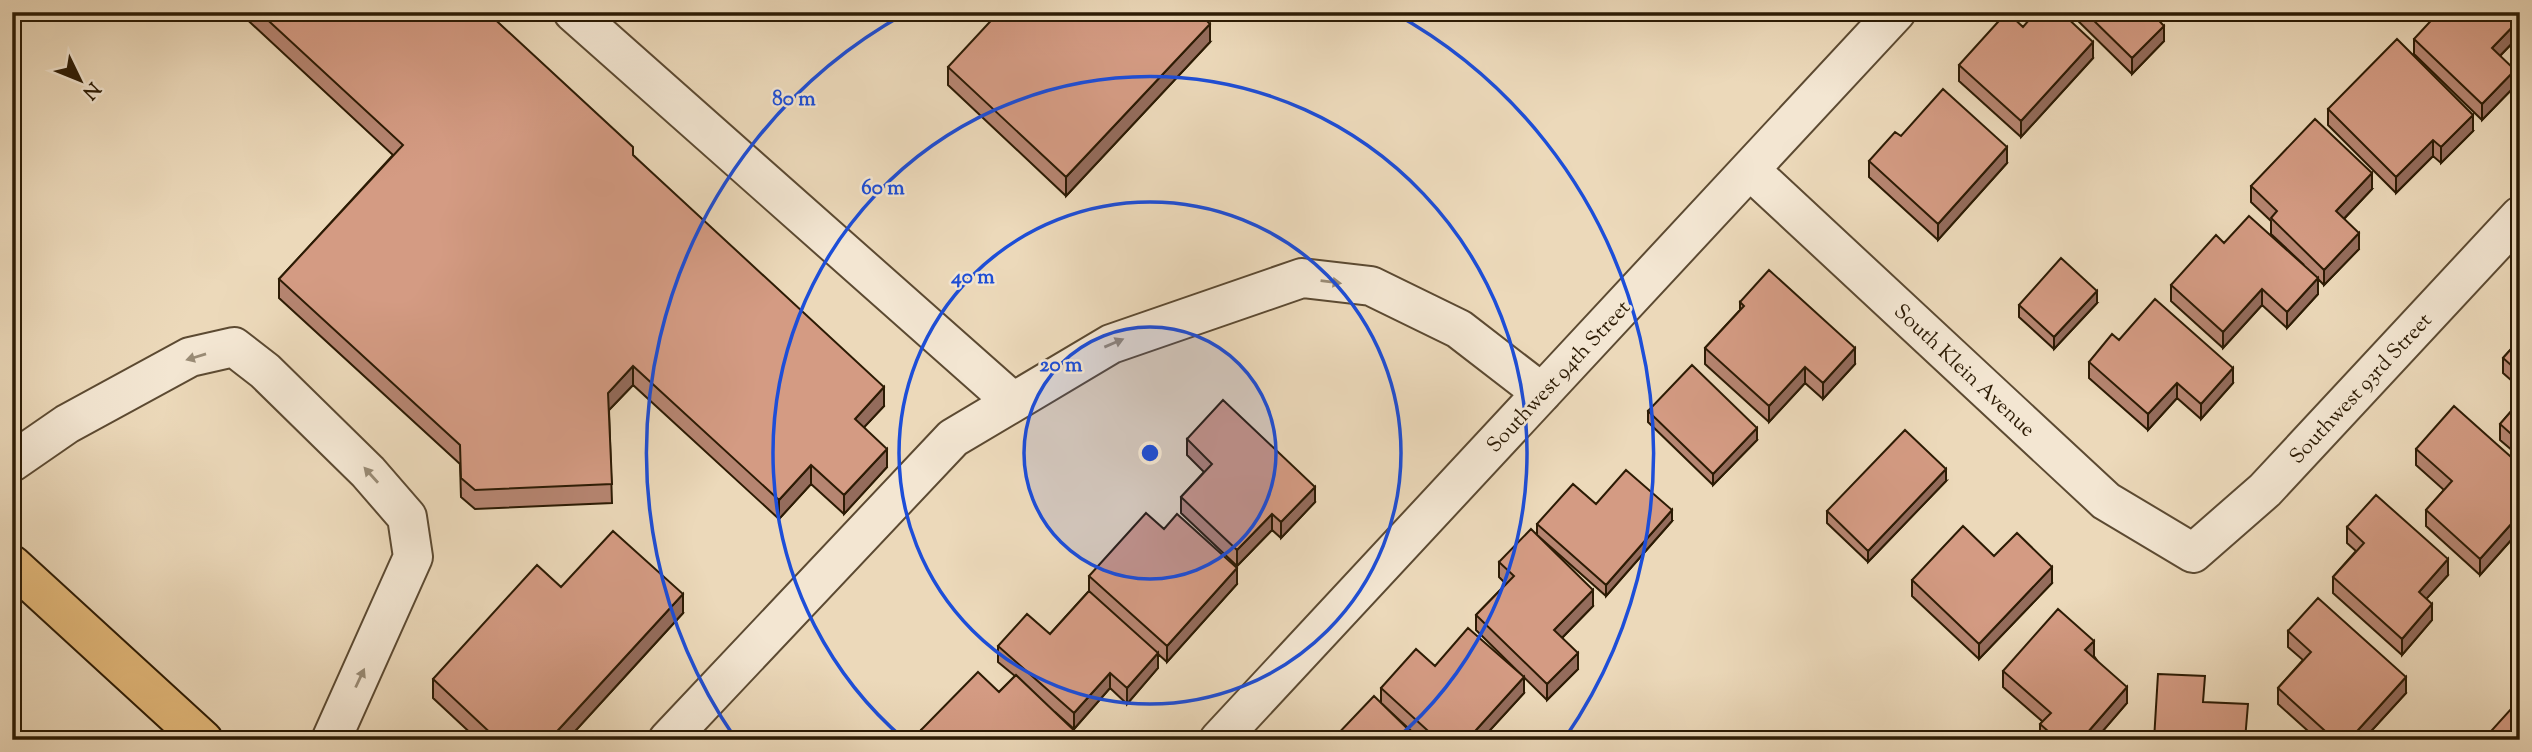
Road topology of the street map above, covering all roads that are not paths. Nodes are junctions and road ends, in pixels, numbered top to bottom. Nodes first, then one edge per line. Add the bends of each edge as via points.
1 (573, 12) edge
2 (1896, 12) edge
3 (1750, 170) junction
4 (2520, 216) edge
5 (1542, 393) junction
6 (1013, 402) junction
7 (12, 462) edge
8 (2193, 553) joint
9 (12, 565) edge
10 (202, 740) edge
11 (331, 740) edge
12 (668, 740) edge
13 (1219, 740) edge

1 - 6 street
2 - 3 street, Southwest 94th Street
3 - 5 street, Southwest 94th Street
3 - 8 street, South Klein Avenue via 2106,501
4 - 8 street, Southwest 93rd Street via 2265,490
6 -> 5 street via 1111,344 1302,278 1371,286 1409,304 1459,329
5 - 13 street, Southwest 94th Street
6 - 12 street via 953,438
11 -> 7 street via 413,557 407,517 368,471 265,371 234,347 190,357 67,424
9 - 10 main road

